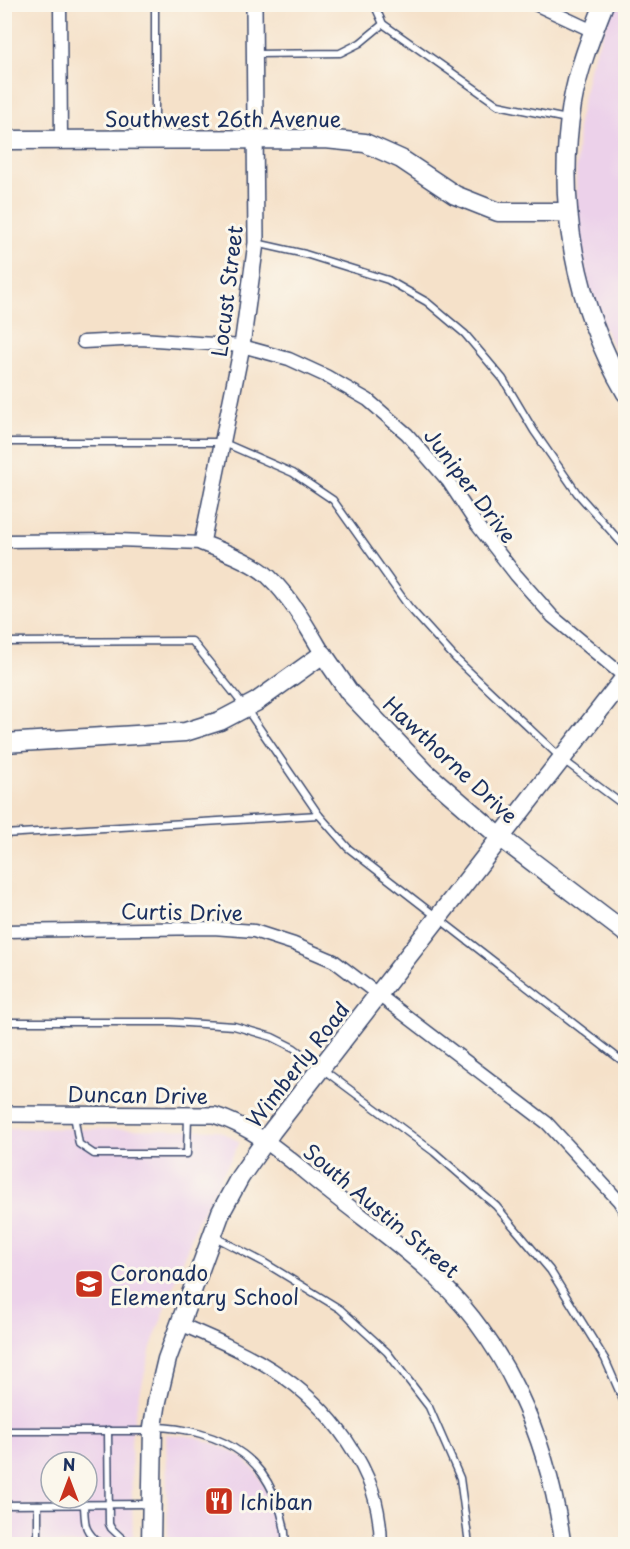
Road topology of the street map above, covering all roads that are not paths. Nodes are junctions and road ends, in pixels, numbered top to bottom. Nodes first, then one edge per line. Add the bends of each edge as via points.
1 (60, 4) edge
2 (155, 4) edge
3 (254, 4) edge
4 (374, 4) edge
5 (535, 4) edge
6 (604, 4) edge
7 (383, 24) junction
8 (593, 31) junction
9 (254, 54) junction
10 (570, 119) junction
11 (155, 139) junction
12 (254, 139) junction
13 (4, 140) edge
14 (61, 140) junction
15 (567, 212) junction
16 (256, 243) junction
17 (82, 342) dead end
18 (242, 346) junction
19 (626, 393) edge
20 (4, 442) edge
21 (222, 442) junction
22 (4, 541) edge
23 (202, 543) junction
24 (626, 548) edge
25 (4, 642) edge
26 (323, 654) junction
27 (625, 677) edge
28 (245, 707) junction
29 (4, 743) edge
30 (562, 759) junction
31 (626, 807) edge
32 (319, 815) junction
33 (4, 834) edge
34 (500, 837) junction
35 (439, 918) junction
36 (4, 932) edge
37 (626, 933) edge
38 (379, 995) junction
39 (4, 1022) edge
40 (626, 1064) edge
41 (321, 1069) junction
42 (4, 1114) edge
43 (74, 1114) junction
44 (188, 1114) junction
45 (265, 1141) junction
46 (626, 1212) edge
47 (212, 1236) junction
48 (180, 1324) junction
49 (626, 1407) edge
50 (153, 1429) junction
51 (108, 1430) junction
52 (4, 1431) edge
53 (99, 1504) edge
54 (109, 1504) junction
55 (151, 1504) junction
56 (4, 1505) edge
57 (38, 1505) joint
58 (84, 1510) edge
59 (38, 1545) edge
60 (100, 1545) edge
61 (128, 1545) edge
62 (151, 1545) edge
63 (286, 1545) edge
64 (381, 1545) edge
65 (470, 1545) edge
66 (563, 1545) edge

1 - 14 street
2 - 11 lane
3 - 9 street, Locust Street
4 - 7 lane
5 - 8 street
6 - 8 main road
7 - 9 lane via 340,53
7 - 10 lane via 498,105
8 - 10 main road
9 - 12 street, Locust Street
10 - 15 main road
11 - 12 main road, Southwest 26th Avenue
11 - 14 main road, Southwest 26th Avenue
12 - 15 main road, Southwest 26th Avenue via 365,143 401,159 455,195 498,212
12 - 16 street, Locust Street
13 - 14 main road, Southwest 26th Avenue
15 - 19 main road via 591,319 607,361
16 - 18 street, Locust Street
16 - 24 lane via 388,280 427,302 465,334 503,379 577,493
17 - 18 street, Juniper Drive via 141,339
18 - 21 street, Locust Street
18 - 27 street, Juniper Drive via 289,360 368,400 407,434 448,481 477,525 553,617
20 - 21 lane
21 - 23 street, Locust Street
21 - 30 lane via 293,473 333,500 416,615 456,659
22 - 23 street, Hawthorne Drive
23 - 26 street, Hawthorne Drive via 268,576 303,620
25 - 28 lane via 192,641
26 - 28 main road
26 - 34 main road, Hawthorne Drive via 349,692 395,742
27 - 30 main road, Wimberly Road
28 - 29 main road via 220,721 185,732
28 - 32 lane
30 - 31 lane
30 - 34 main road, Wimberly Road
32 - 33 lane
32 - 35 lane via 348,848
34 - 35 main road, Wimberly Road
34 - 37 main road, Hawthorne Drive
35 - 38 main road, Wimberly Road
35 - 40 lane
36 - 38 street, Curtis Drive via 213,928 254,931 334,961
38 - 41 main road, Wimberly Road
38 - 46 street, Curtis Drive via 547,1123
39 - 41 lane via 234,1026 272,1037
41 - 45 main road, Wimberly Road
41 - 49 lane via 434,1152 496,1206 550,1270 605,1359
42 - 43 street, Duncan Drive
43 - 44 street, Duncan Drive
43 - 44 lane via 79,1143 94,1154 187,1154
44 - 45 street, Duncan Drive via 234,1121
45 - 47 main road, Wimberly Road via 240,1177
45 - 66 street, South Austin Street via 424,1266 462,1305 498,1351 526,1405 545,1456
47 - 48 main road, Wimberly Road
47 - 65 lane via 340,1309 387,1352 429,1407 460,1478
48 - 50 main road, Wimberly Road via 167,1359
48 - 64 street via 236,1348 311,1398 360,1461 378,1511
50 - 51 lane
50 - 55 main road, Wimberly Road
50 - 63 lane via 164,1427 199,1434 243,1454 271,1490 282,1515
51 - 52 lane
51 - 54 lane
53 - 54 lane
54 - 55 lane
54 - 61 lane via 111,1528
55 - 62 main road, Wimberly Road
56 - 57 lane
57 - 59 lane
58 - 60 lane via 87,1532

